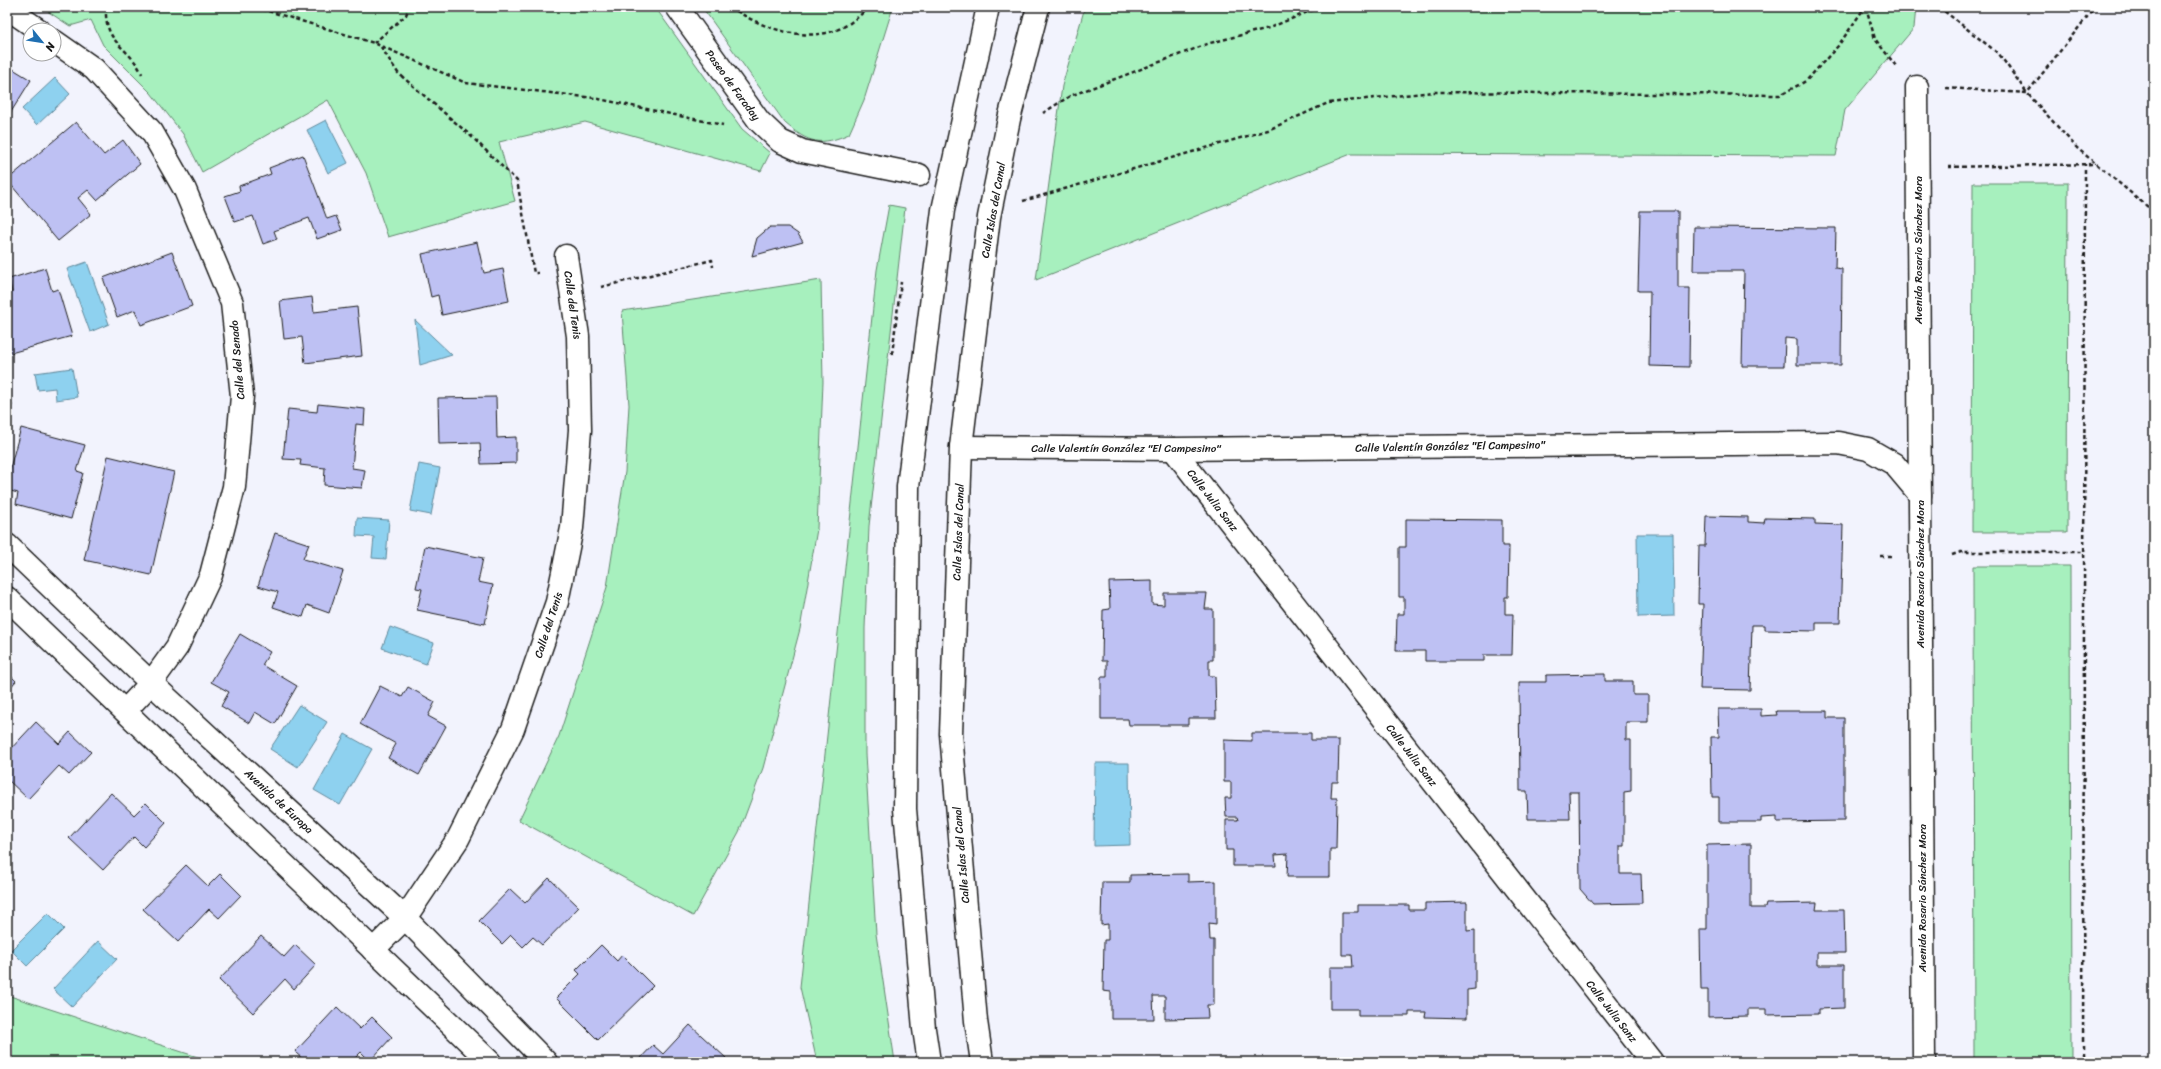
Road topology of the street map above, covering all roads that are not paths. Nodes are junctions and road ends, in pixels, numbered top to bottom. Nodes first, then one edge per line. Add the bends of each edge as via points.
1 (677, 7) edge
2 (988, 7) edge
3 (1038, 7) edge
4 (7, 8) edge
5 (27, 22) edge
6 (62, 47) edge
7 (1917, 87) road end
8 (919, 175) dead end
9 (567, 261) road end
10 (961, 447) junction
11 (1173, 449) junction
12 (1920, 495) junction
13 (7, 545) edge
14 (7, 598) edge
15 (151, 683) junction
16 (125, 711) junction
17 (405, 918) junction
18 (374, 950) junction
19 (490, 1062) edge
20 (546, 1062) edge
21 (929, 1062) edge
22 (982, 1062) edge
23 (1652, 1062) edge
24 (1924, 1062) edge

1 - 8 street, Paseo de Faraday via 759,121 780,141 802,151
2 - 21 street via 943,210 908,487 905,809
3 - 10 street, Calle Islas del Canal via 1009,119 989,217
4 - 5 street
6 - 15 street, Calle del Senado via 94,69 152,132 185,190 232,303 242,396 234,487 211,575 177,647
7 - 12 street, Avenida Rosario Sánchez Mora
9 - 17 street, Calle del Tenis via 578,336 580,430 572,528 557,602 513,729 458,839
10 - 11 street, Calle Valentín González "El Campesino"
10 - 22 street, Calle Islas del Canal via 951,734 976,1021
11 - 12 street, Calle Valentín González "El Campesino" via 1838,443 1868,449 1894,464
11 - 23 street, Calle Julia Sanz
12 - 24 street, Avenida Rosario Sánchez Mora
13 - 15 street, Avenida de Europa
14 - 16 street
15 - 16 street, Calle del Senado
15 - 17 street, Avenida de Europa
16 - 18 street
17 - 18 street, Calle del Tenis
17 - 20 street, Avenida de Europa
18 - 19 street

